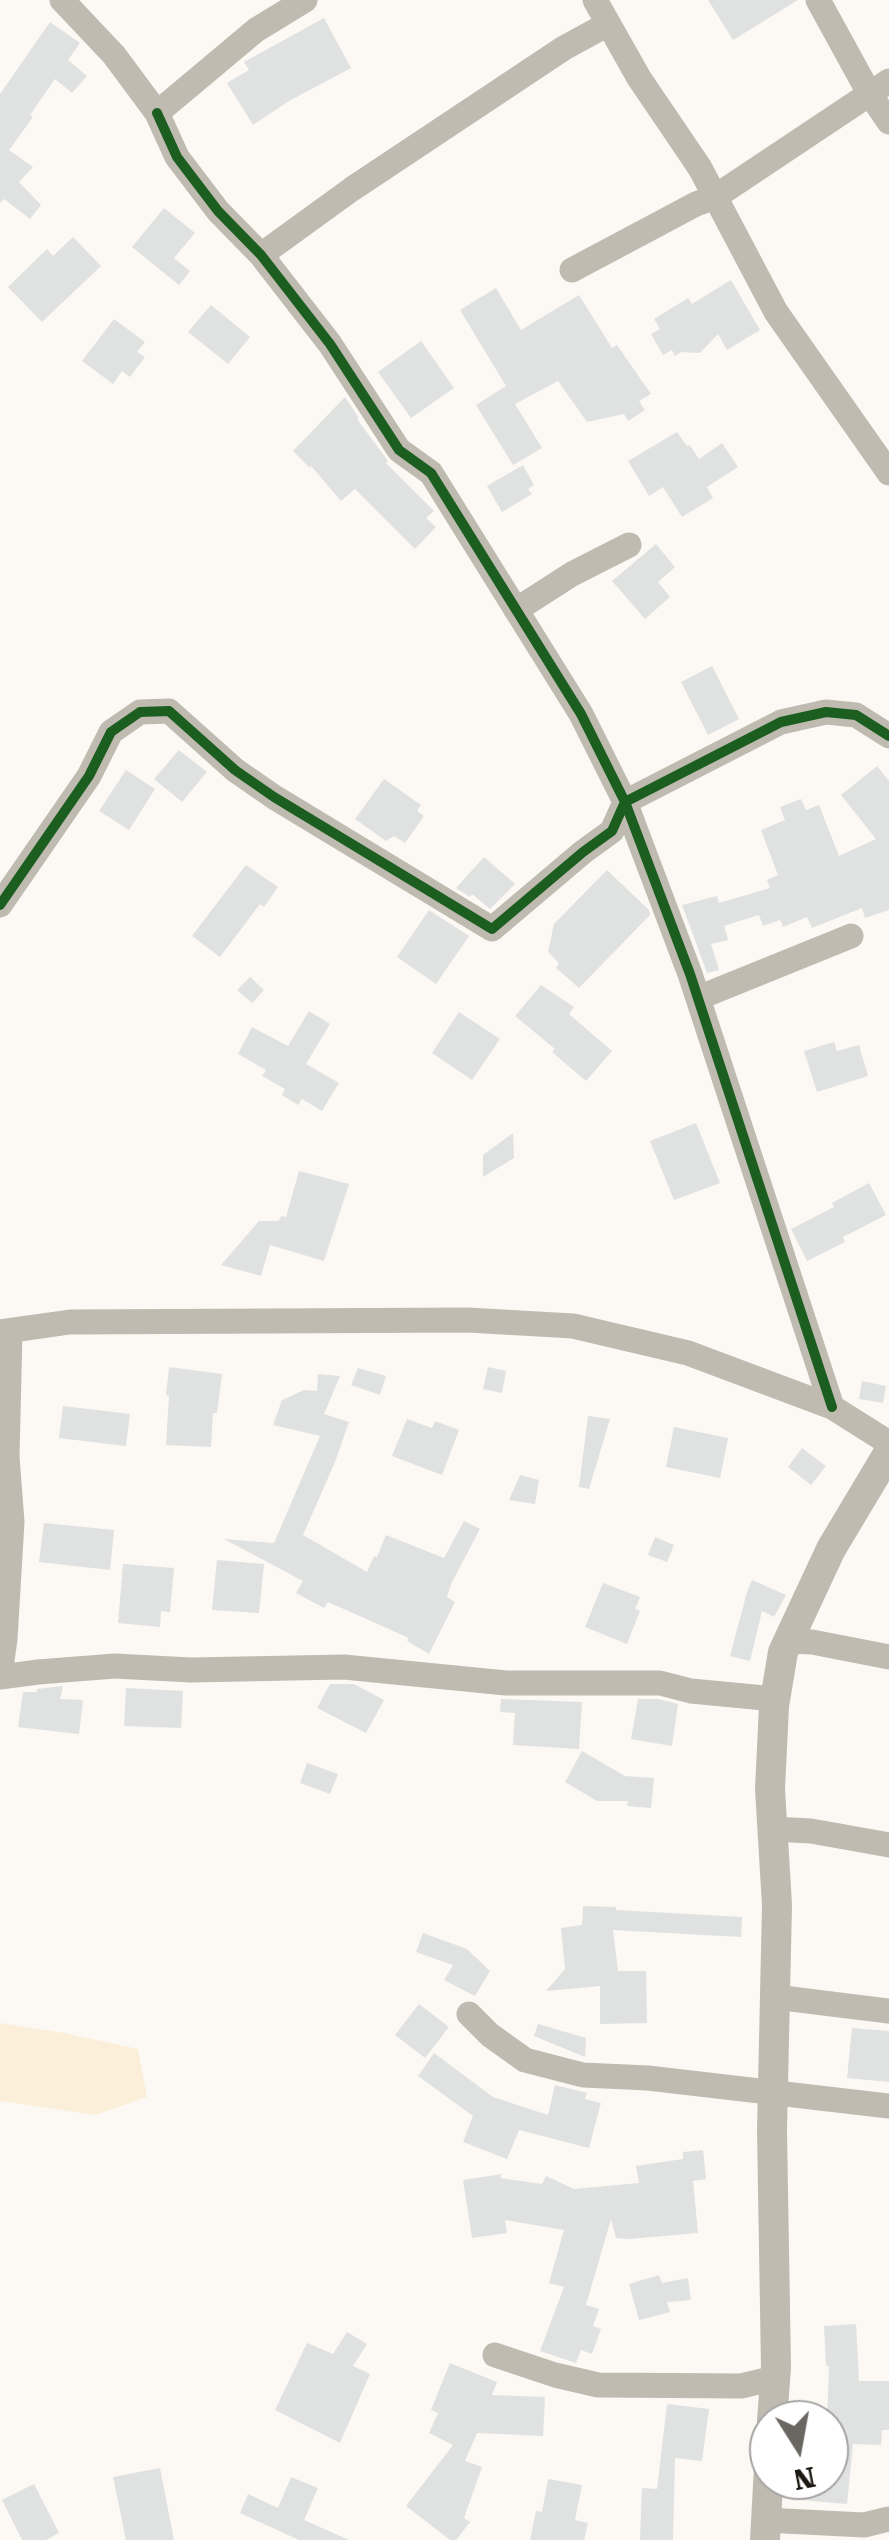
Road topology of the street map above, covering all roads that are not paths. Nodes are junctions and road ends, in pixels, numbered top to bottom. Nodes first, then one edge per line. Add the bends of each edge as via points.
1 (62, 0) edge
2 (305, 0) edge
3 (595, 0) edge
4 (818, 0) edge
5 (608, 24) junction
6 (879, 86) edge
7 (158, 113) junction
8 (889, 122) edge
9 (715, 197) junction
10 (261, 255) junction
11 (572, 270) dead end
12 (889, 473) edge
13 (629, 545) dead end
14 (516, 610) junction
15 (889, 736) edge
16 (625, 802) junction
17 (0, 904) edge
18 (851, 936) dead end
19 (698, 998) junction
20 (5, 1332) edge
21 (832, 1407) junction
22 (889, 1443) edge
23 (889, 1452) edge
24 (788, 1640) junction
25 (889, 1657) edge
26 (0, 1676) edge
27 (775, 1699) junction
28 (773, 1830) junction
29 (889, 1845) edge
30 (775, 1996) junction
31 (889, 2010) edge
32 (470, 2014) dead end
33 (773, 2093) junction
34 (889, 2106) edge
35 (496, 2355) dead end
36 (775, 2378) junction
37 (773, 2400) edge
38 (767, 2500) edge
39 (889, 2519) edge
40 (765, 2530) edge

1 - 7 street
2 - 7 street via 256,30
3 - 5 street
4 - 6 street
5 - 9 street
5 - 10 street
6 - 8 street
6 - 9 street
7 - 10 street via 177,157
9 - 11 street
9 - 12 street via 776,312
10 - 14 street via 399,450 430,473
13 - 14 street
14 - 16 street via 581,714
15 - 16 street via 856,715 826,712 781,722
16 - 17 street via 612,831 492,929 274,797 169,711 140,712 112,732
16 - 19 street
18 - 19 street
19 - 21 street
20 - 21 street via 70,1322 468,1320 573,1326 688,1353
20 - 26 street via 12,1522
21 - 22 street
23 - 24 street via 831,1548
24 - 25 street
24 - 27 street
26 - 27 street via 115,1666 344,1667 506,1683 660,1683
27 - 28 street
28 - 29 street
28 - 30 street
30 - 31 street
30 - 33 street
32 - 33 street via 526,2060 583,2075
33 - 34 street
33 - 36 street
35 - 36 street via 598,2386 741,2386
36 - 37 street
38 - 40 street
39 - 40 street

